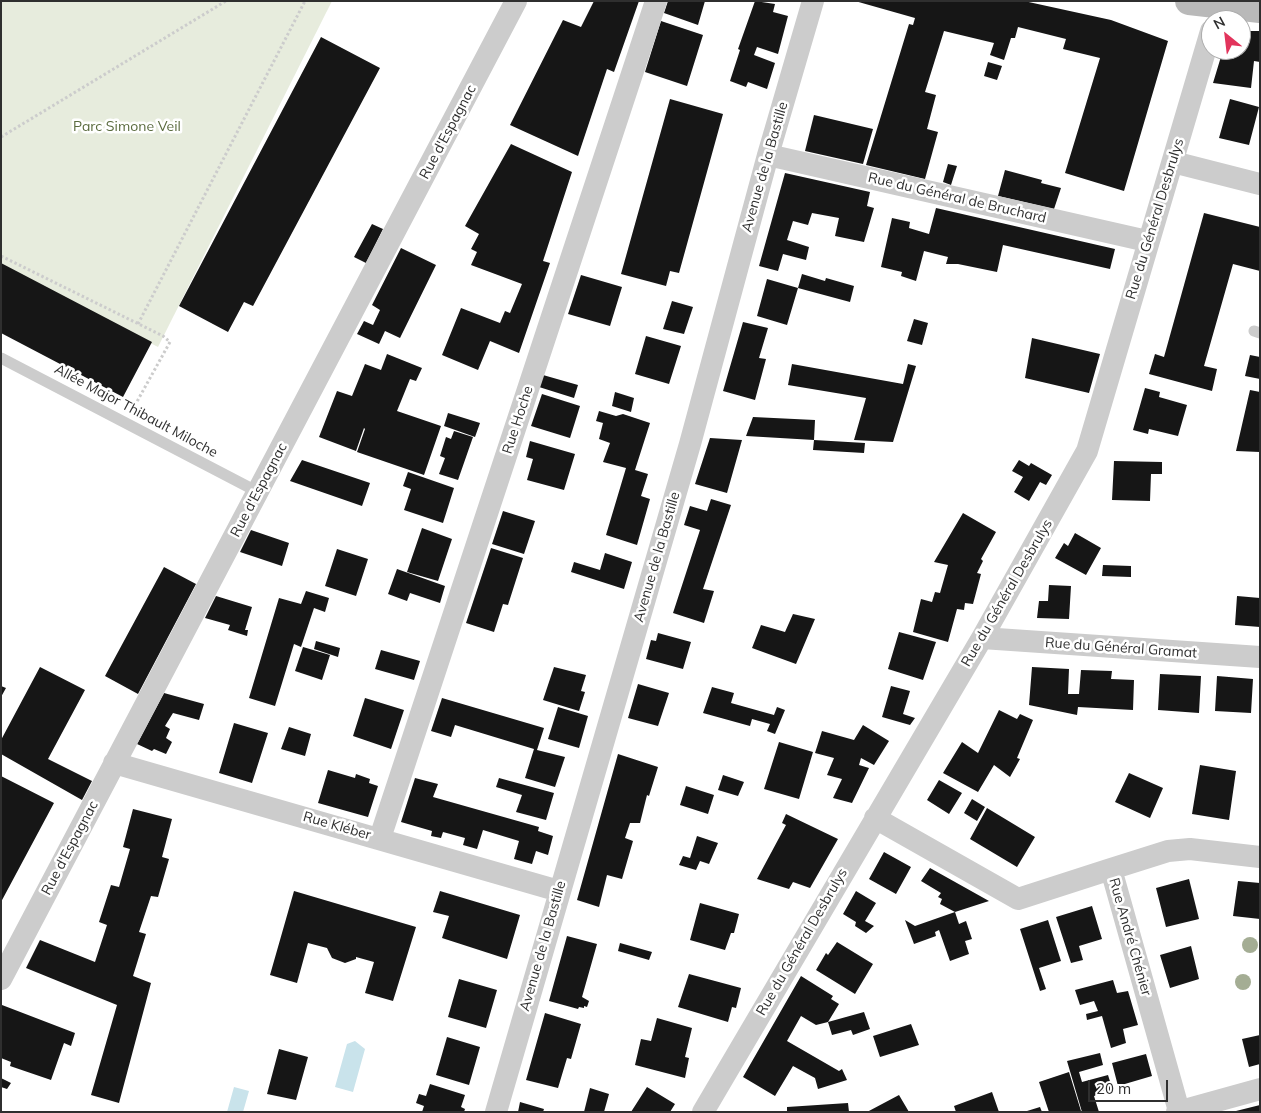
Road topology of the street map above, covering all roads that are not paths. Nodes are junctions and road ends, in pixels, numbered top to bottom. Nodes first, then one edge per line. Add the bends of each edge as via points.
1 (516, 1) edge
2 (656, 1) edge
3 (813, 1) edge
4 (1189, 1) edge
5 (1202, 10) edge
6 (1202, 60) edge
7 (768, 155) junction
8 (1173, 162) junction
9 (1260, 184) edge
10 (1147, 241) junction
11 (1, 358) edge
12 (258, 492) junction
13 (982, 638) junction
14 (1260, 657) edge
15 (114, 763) junction
16 (876, 818) junction
17 (380, 838) junction
18 (1260, 857) edge
19 (1110, 869) junction
20 (559, 891) junction
21 (1, 979) edge
22 (1260, 1089) edge
23 (1183, 1111) edge
24 (496, 1112) edge
25 (703, 1112) edge

1 - 12 street, Rue d'Espagnac
2 - 17 street, Rue Hoche
3 - 7 street, Avenue de la Bastille
4 - 5 main road
6 - 8 street, Rue du Général Desbrulys
7 - 10 street, Rue du Général de Bruchard
7 - 20 street, Avenue de la Bastille via 690,444
8 - 9 street
8 - 10 street, Rue du Général Desbrulys
10 - 13 street, Rue du Général Desbrulys via 1087,451
11 - 12 lane, Allée Major Thibault Miloche
12 - 15 street, Rue d'Espagnac
13 - 14 street, Rue du Général Gramat
13 - 16 street, Rue du Général Desbrulys
15 - 17 street, Rue Kléber
15 - 21 street, Rue d'Espagnac
16 - 19 street, Rue André Chénier via 1018,899
16 - 25 street, Rue du Général Desbrulys
17 - 20 street, Rue Kléber
18 - 19 street via 1190,849
19 - 23 street, Rue André Chénier
20 - 24 street, Avenue de la Bastille
22 - 23 street

